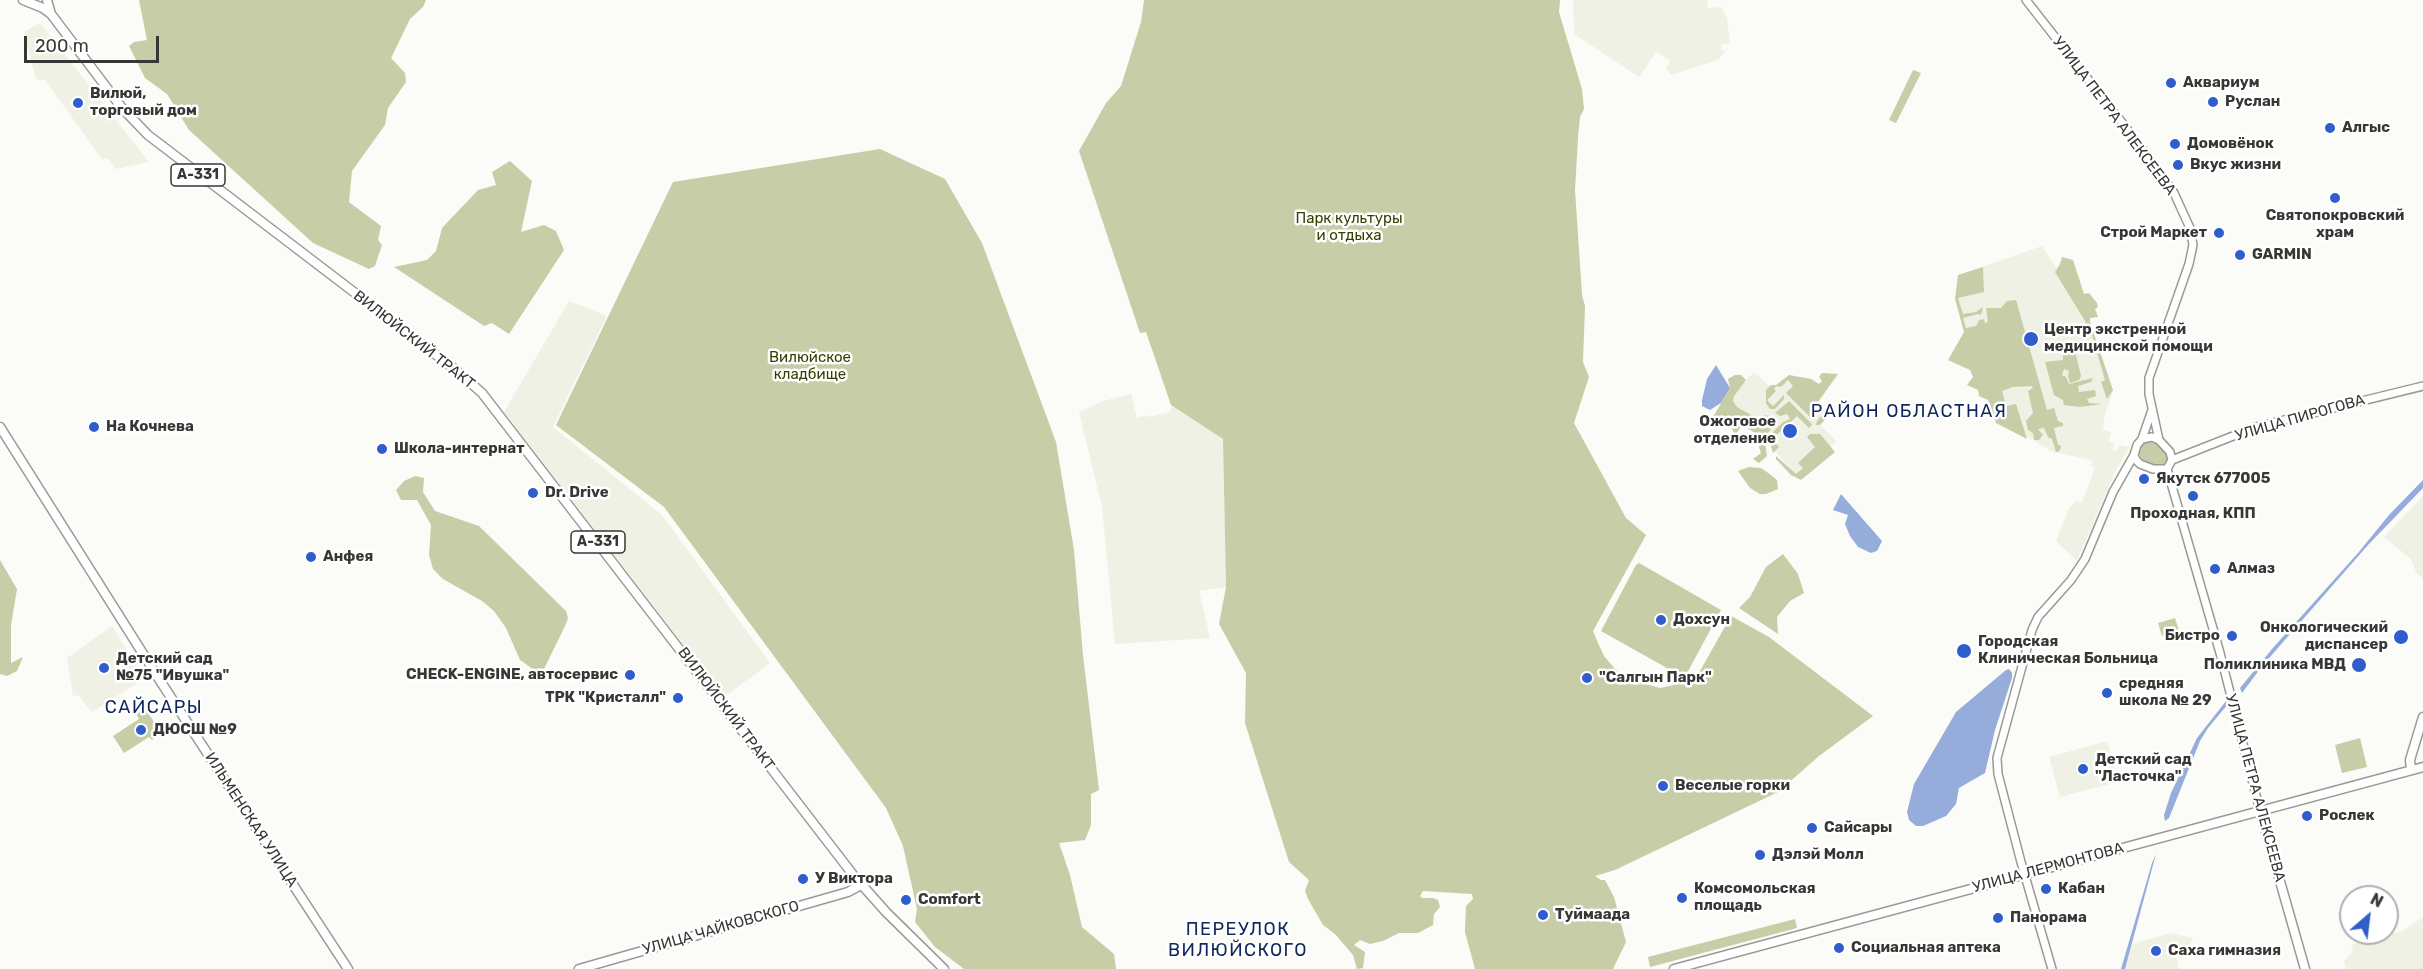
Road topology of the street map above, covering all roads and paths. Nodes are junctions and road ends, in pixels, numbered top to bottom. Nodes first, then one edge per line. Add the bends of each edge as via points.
1 (42, 0) edge
2 (47, 0) edge
3 (2026, 0) edge
4 (27, 2) edge
5 (51, 14) junction
6 (2423, 386) edge
7 (2152, 410) junction
8 (0, 427) edge
9 (2142, 439) junction
10 (2159, 440) junction
11 (2170, 452) junction
12 (2134, 455) junction
13 (2179, 456) junction
14 (2172, 460) junction
15 (2140, 464) junction
16 (2128, 465) junction
17 (2167, 469) junction
18 (2423, 717) edge
19 (2423, 767) edge
20 (2411, 770) junction
21 (2260, 811) junction
22 (2024, 874) junction
23 (861, 885) junction
24 (348, 969) edge
25 (579, 969) edge
26 (944, 969) edge
27 (1674, 969) edge
28 (2052, 969) edge
29 (2305, 969) edge

1 - 4 main road, ВИЛЮЙСКИЙ ТРАКТ / А-331
2 - 5 main road, ВИЛЮЙСКИЙ ТРАКТ / А-331
3 - 7 street, УЛИЦА ПЕТРА АЛЕКСЕЕВА via 2142,148 2174,193 2190,228 2193,245 2189,264 2149,378
4 - 5 main road, ВИЛЮЙСКИЙ ТРАКТ / А-331
5 - 23 main road, ВИЛЮЙСКИЙ ТРАКТ / А-331 via 122,108 148,135 448,364 488,400
6 - 13 street, УЛИЦА ПИРОГОВА via 2256,427
7 - 9 street, УЛИЦА ПЕТРА АЛЕКСЕЕВА
7 - 10 street, УЛИЦА ПЕТРА АЛЕКСЕЕВА
8 - 24 main road, ИЛЬМЕНСКАЯ УЛИЦА
9 - 10 street
9 - 12 street
10 - 11 street
11 - 13 street
11 - 14 street
12 - 15 street
12 - 16 street
13 - 14 street, УЛИЦА ПИРОГОВА
14 - 17 street
15 - 16 street
15 - 17 street
16 - 22 street via 2085,559 2038,617 2001,736 1998,774
17 - 21 street, УЛИЦА ПЕТРА АЛЕКСЕЕВА
18 - 20 main road via 2410,760
19 - 20 main road, УЛИЦА ЛЕРМОНТОВА
20 - 21 main road, УЛИЦА ЛЕРМОНТОВА
21 - 22 main road, УЛИЦА ЛЕРМОНТОВА
21 - 29 main road, УЛИЦА ПЕТРА АЛЕКСЕЕВА
22 - 27 main road, УЛИЦА ЛЕРМОНТОВА
22 - 28 street
23 - 25 main road, УЛИЦА ЧАЙКОВСКОГО
23 - 26 main road, А-331

